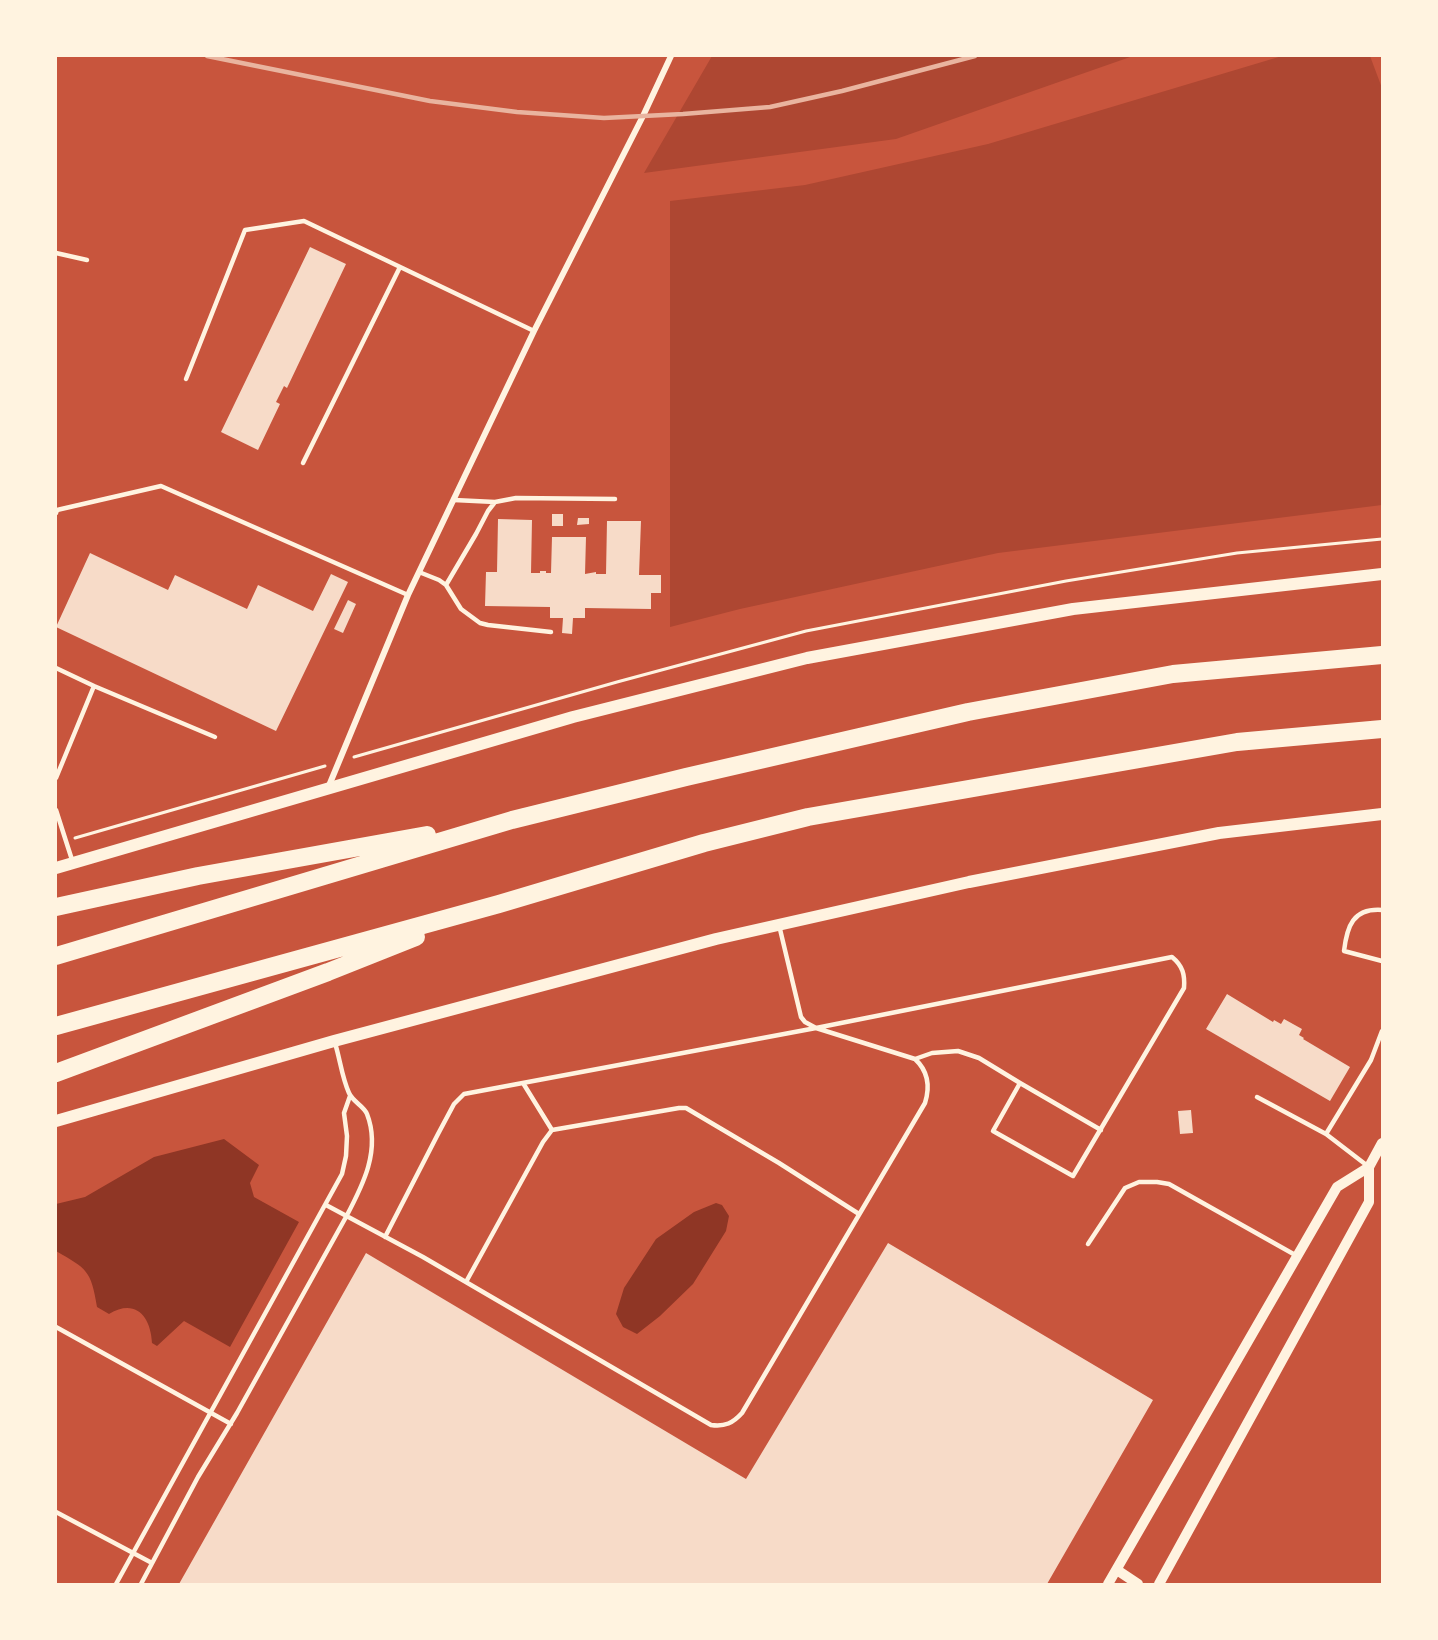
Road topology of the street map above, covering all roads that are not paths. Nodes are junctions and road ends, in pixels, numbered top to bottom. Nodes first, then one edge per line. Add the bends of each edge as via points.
1 (671, 56) edge
2 (56, 252) edge
3 (87, 260) dead end
4 (400, 267) junction
5 (534, 331) junction
6 (186, 379) dead end
7 (303, 463) dead end
8 (615, 499) dead end
9 (453, 500) junction
10 (495, 502) junction
11 (56, 513) edge
12 (419, 572) junction
13 (1383, 574) edge
14 (446, 585) junction
15 (408, 595) junction
16 (551, 632) dead end
17 (1383, 655) edge
18 (56, 668) edge
19 (94, 686) junction
20 (1383, 729) edge
21 (214, 737) dead end
22 (56, 778) edge
23 (328, 789) junction
24 (56, 810) edge
25 (1382, 813) edge
26 (512, 820) junction
27 (73, 863) junction
28 (56, 868) edge
29 (499, 904) junction
30 (56, 907) edge
31 (1383, 910) edge
32 (779, 925) junction
33 (56, 956) edge
34 (1383, 961) edge
35 (56, 1026) edge
36 (816, 1028) junction
37 (1383, 1031) edge
38 (334, 1041) junction
39 (915, 1059) junction
40 (56, 1073) edge
41 (523, 1083) junction
42 (1020, 1083) junction
43 (350, 1095) junction
44 (1257, 1097) dead end
45 (56, 1121) edge
46 (552, 1130) junction
47 (1101, 1130) junction
48 (1326, 1134) junction
49 (1383, 1143) edge
50 (1369, 1167) junction
51 (326, 1205) junction
52 (859, 1214) junction
53 (346, 1216) junction
54 (385, 1237) junction
55 (1088, 1244) dead end
56 (1297, 1256) junction
57 (466, 1282) junction
58 (56, 1327) edge
59 (211, 1413) junction
60 (231, 1424) junction
61 (56, 1512) edge
62 (134, 1553) junction
63 (152, 1563) junction
64 (1117, 1570) junction
65 (116, 1584) edge
66 (141, 1584) edge
67 (1108, 1584) edge
68 (1137, 1584) edge
69 (1159, 1584) edge

1 - 5 street
2 - 3 lane
4 - 5 lane
4 - 6 lane via 304,221 245,230
4 - 7 lane
5 - 9 street
8 - 10 lane via 516,498
9 - 10 lane
9 - 12 street
10 - 14 lane
11 - 15 lane via 161,486
12 - 14 lane
12 - 15 street
13 - 23 main road via 1073,609 807,658 573,717
14 - 16 lane via 462,609 480,623
15 - 23 street
17 - 26 highway via 1173,674 968,712
18 - 19 lane
19 - 21 lane
19 - 22 lane
20 - 29 highway via 1237,742 808,818 704,843
23 - 27 main road
24 - 27 lane
25 - 32 main road via 1220,833 969,882
26 - 30 highway via 198,876
26 - 33 highway
27 - 28 main road
29 - 35 highway
29 - 40 highway
31 - 34 lane via 1369,910 1354,918 1344,951
32 - 36 lane via 801,1017
32 - 38 main road
36 - 39 lane
36 - 41 lane
36 - 47 lane via 1172,957 1185,974 1184,988
37 - 48 lane via 1371,1060
38 - 43 lane
38 - 45 main road
39 - 42 lane via 958,1051 979,1058
39 - 52 lane via 926,1073 925,1103
41 - 46 lane
41 - 54 lane via 464,1094 454,1104
42 - 47 lane
42 - 47 lane via 993,1131 1073,1176
43 - 51 lane via 344,1113 346,1156 342,1174
43 - 53 lane via 366,1112 371,1156
44 - 48 lane
46 - 52 lane via 686,1108
46 - 57 lane
48 - 50 lane
49 - 50 street
50 - 56 street via 1337,1187
50 - 69 street via 1369,1202
51 - 53 lane
51 - 59 lane
52 - 57 lane via 742,1413 720,1426 711,1425
53 - 54 lane
53 - 60 lane
54 - 57 lane
55 - 56 lane via 1125,1188 1139,1182 1157,1182 1169,1184
56 - 64 street
58 - 59 lane
59 - 60 lane
59 - 62 lane
60 - 63 lane
61 - 62 lane
62 - 63 lane
62 - 65 lane
63 - 66 lane
64 - 67 street
64 - 68 street

